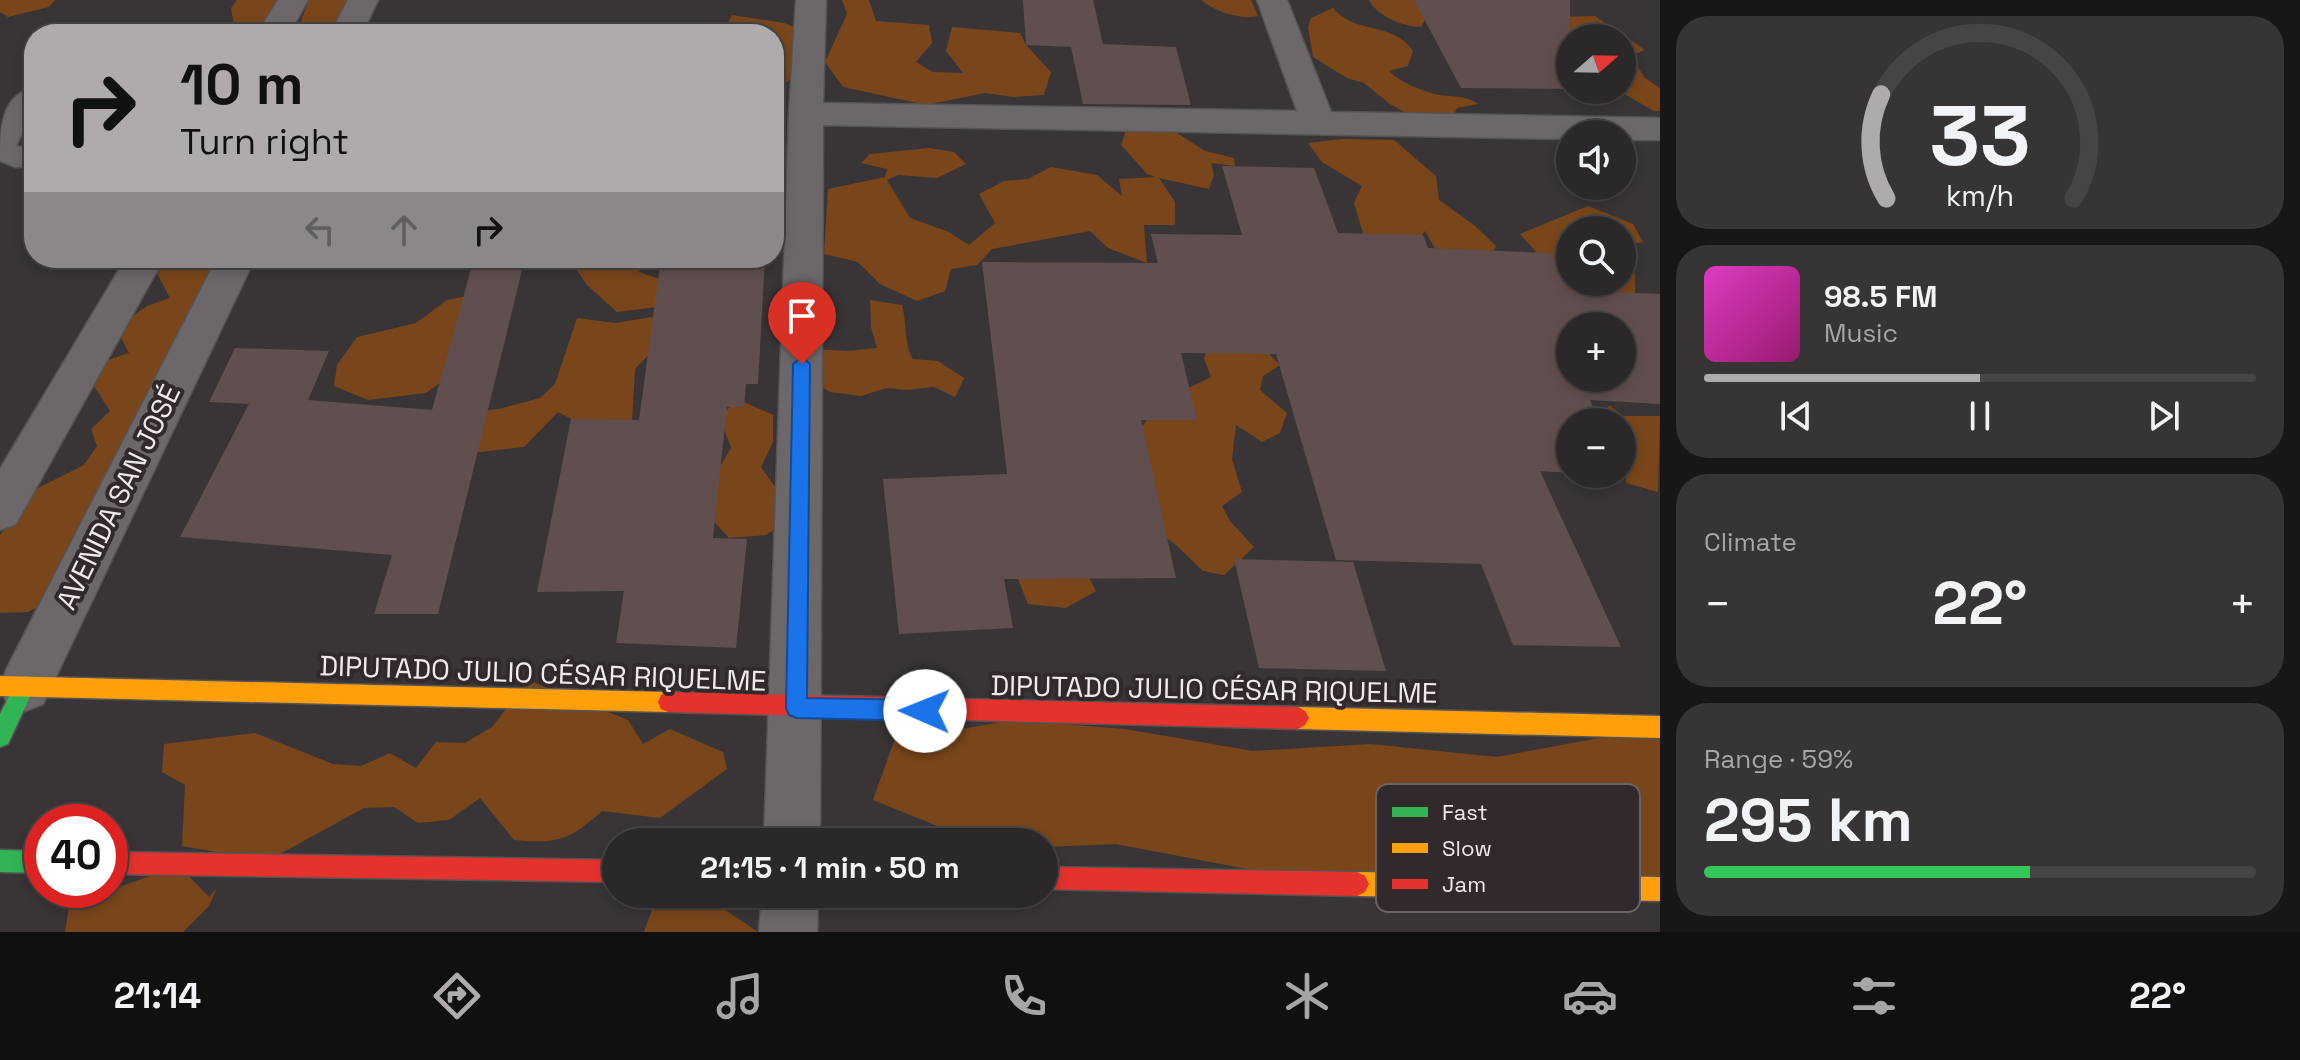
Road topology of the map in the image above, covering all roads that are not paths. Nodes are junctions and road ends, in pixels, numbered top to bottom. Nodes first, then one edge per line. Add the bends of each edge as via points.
1 (293, 0) edge
2 (363, 0) edge
3 (811, 0) edge
4 (1272, 0) edge
5 (279, 24) edge
6 (351, 24) edge
7 (24, 105) edge
8 (806, 114) junction
9 (1318, 123) junction
10 (1660, 129) edge
11 (24, 158) edge
12 (139, 268) edge
13 (231, 268) edge
14 (0, 510) edge
15 (12, 686) edge
16 (797, 708) junction
17 (1660, 727) edge
18 (0, 736) edge
19 (793, 828) edge
20 (0, 861) edge
21 (24, 862) edge
22 (128, 863) edge
23 (602, 871) edge
24 (1058, 878) edge
25 (1376, 884) edge
26 (1640, 889) edge
27 (1660, 889) edge
28 (789, 908) edge
29 (788, 932) edge

1 - 5 street
2 - 6 street
3 - 8 street
4 - 9 street
7 - 11 lane via 1,149
8 - 9 street
8 - 16 street
9 - 10 street
12 - 14 street
13 - 15 street, AVENIDA SAN JOSÉ
15 - 16 street, DIPUTADO JULIO CÉSAR RIQUELME
15 - 18 street, AVENIDA SAN JOSÉ
16 - 17 street, DIPUTADO JULIO CÉSAR RIQUELME
16 - 19 street
20 - 21 street
22 - 23 street
24 - 25 street
26 - 27 street
28 - 29 street

